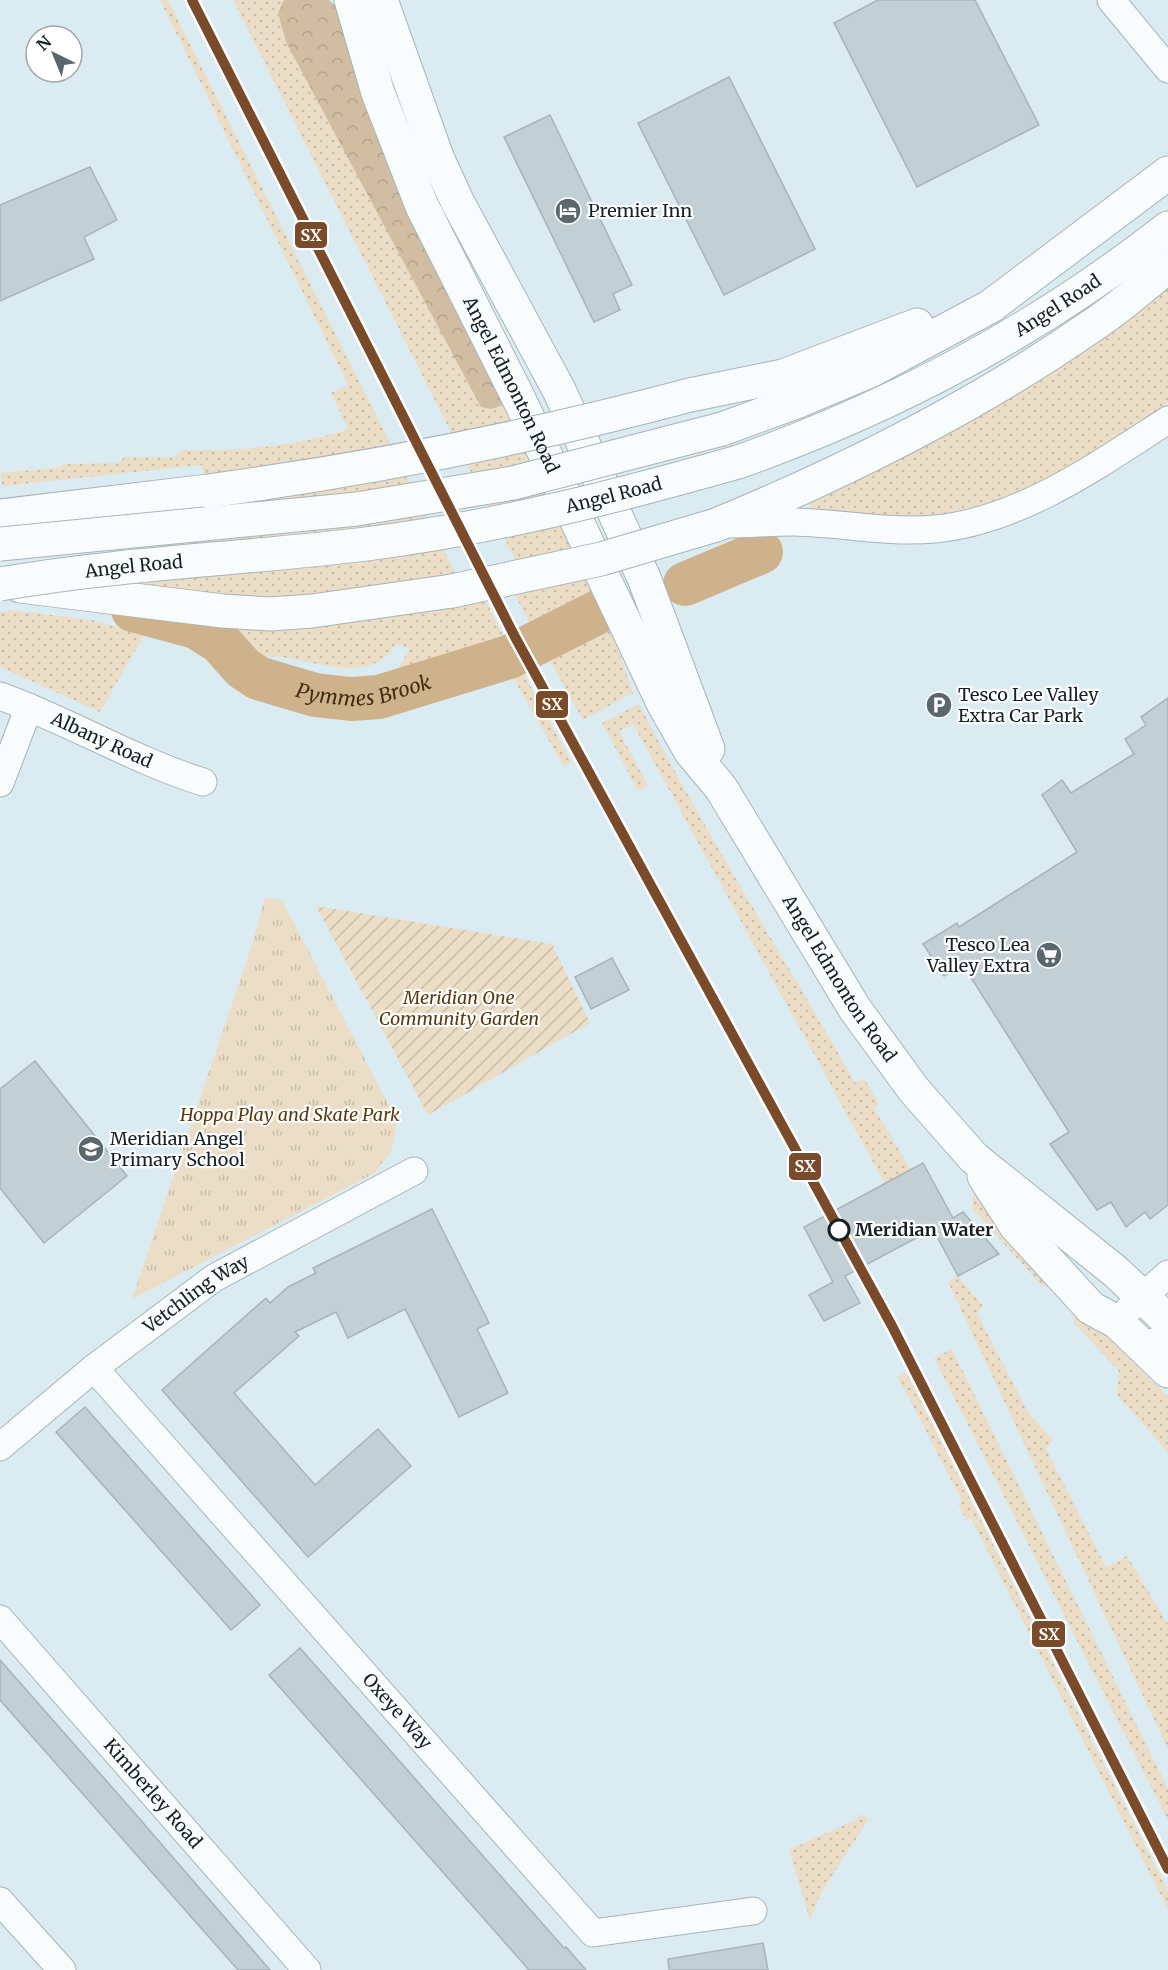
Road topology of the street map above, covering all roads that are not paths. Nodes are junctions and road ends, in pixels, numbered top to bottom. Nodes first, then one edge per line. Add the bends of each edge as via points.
1 (351, 0) edge
2 (381, 0) edge
3 (398, 0) edge
4 (1111, 0) edge
5 (402, 52) junction
6 (1168, 69) edge
7 (1168, 173) edge
8 (1168, 228) edge
9 (1044, 266) junction
10 (1168, 266) edge
11 (1168, 420) edge
12 (0, 516) edge
13 (752, 517) junction
14 (0, 544) edge
15 (0, 584) edge
16 (0, 696) edge
17 (29, 707) junction
18 (203, 782) dead end
19 (0, 783) edge
20 (721, 788) junction
21 (974, 1158) junction
22 (414, 1171) dead end
23 (1168, 1274) edge
24 (1140, 1296) junction
25 (1168, 1321) edge
26 (1116, 1322) junction
27 (1155, 1342) edge
28 (94, 1368) junction
29 (1168, 1371) edge
30 (0, 1447) edge
31 (0, 1618) edge
32 (0, 1901) edge
33 (753, 1911) dead end
34 (62, 1970) edge
35 (307, 1970) edge

1 - 20 main road, Angel Edmonton Road via 378,93 422,206 526,411 663,703 691,752
2 - 5 main road, Angel Edmonton Road
3 - 5 main road
4 - 6 street
5 - 20 main road, Angel Edmonton Road via 423,120 457,201 559,390 644,578
7 - 9 main road
8 - 15 main road, Angel Road, bridge via 1083,291 939,376 865,413 738,462 611,498 457,530 366,544
9 - 12 main road, bridge via 942,314 783,376 336,474
9 - 14 main road, Angel Road, bridge via 991,306 872,370 722,429 513,483 378,505
10 - 13 main road, Angel Road via 1095,324 1012,378
11 - 13 street via 1075,480 1007,512 938,529 884,531
13 - 15 main road, Angel Road, bridge via 601,559 452,591 312,611 223,611
16 - 17 street, Albany Road
17 - 18 street, Albany Road
17 - 19 street
20 - 21 main road, Angel Edmonton Road via 855,1009 914,1090
21 - 24 main road, Angel Edmonton Road via 1116,1272
21 - 26 main road, Angel Edmonton Road via 995,1198 1016,1226 1091,1308
22 - 28 street, Vetchling Way via 214,1278
23 - 24 street
24 - 25 main road, Angel Edmonton Road
24 - 26 street
26 - 27 main road, Angel Edmonton Road
27 - 29 main road, Angel Edmonton Road
28 - 30 street, Vetchling Way
28 - 33 street, Oxeye Way via 593,1933
31 - 35 street, Kimberley Road
32 - 34 street

